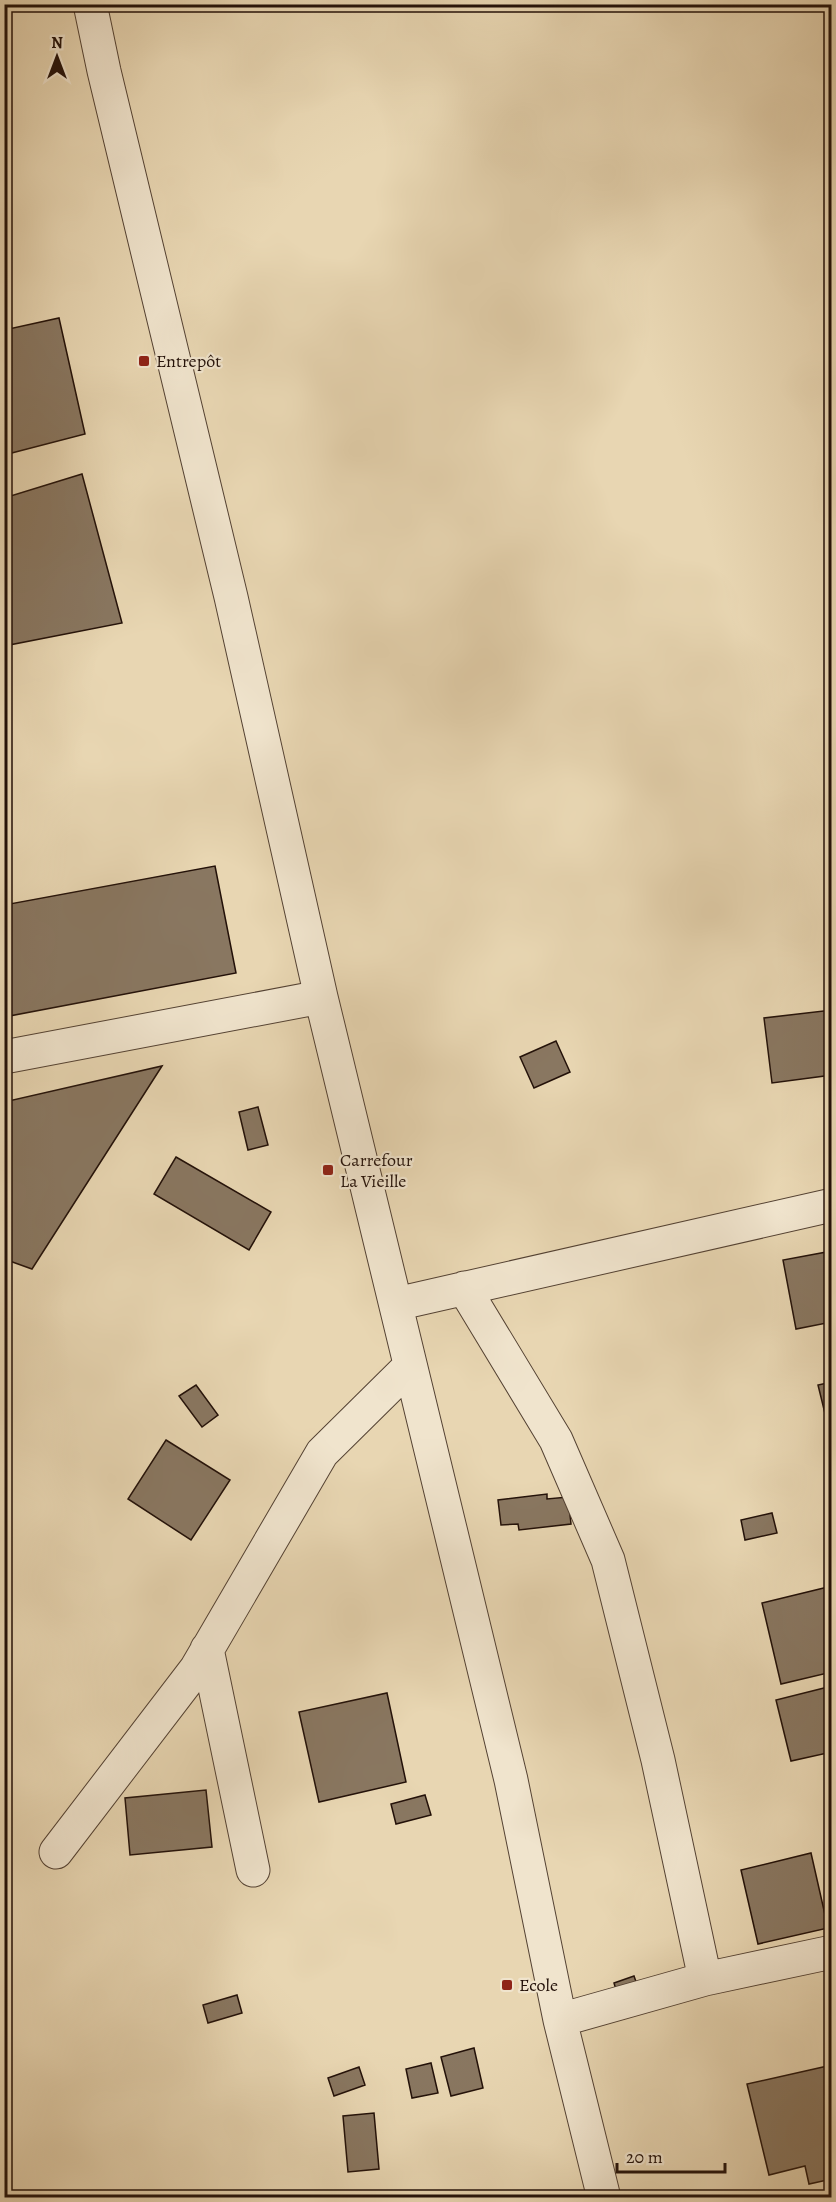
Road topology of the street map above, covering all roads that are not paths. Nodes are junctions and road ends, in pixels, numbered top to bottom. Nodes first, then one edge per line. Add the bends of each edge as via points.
1 (90, 4) edge
2 (321, 997) junction
3 (4, 1057) edge
4 (831, 1205) edge
5 (464, 1288) junction
6 (396, 1304) junction
7 (410, 1366) junction
8 (207, 1649) junction
9 (56, 1852) dead end
10 (253, 1870) dead end
11 (831, 1952) edge
12 (705, 1979) junction
13 (560, 2020) junction
14 (604, 2198) edge

1 - 2 street
2 - 3 street
2 - 6 street
4 - 5 street
5 - 6 street
5 - 12 street via 556,1440 608,1560 658,1760
6 - 7 street
7 - 8 street via 322,1453
7 - 13 street via 511,1780
8 - 9 street via 196,1669
8 - 10 street
11 - 12 street
12 - 13 street
13 - 14 street

